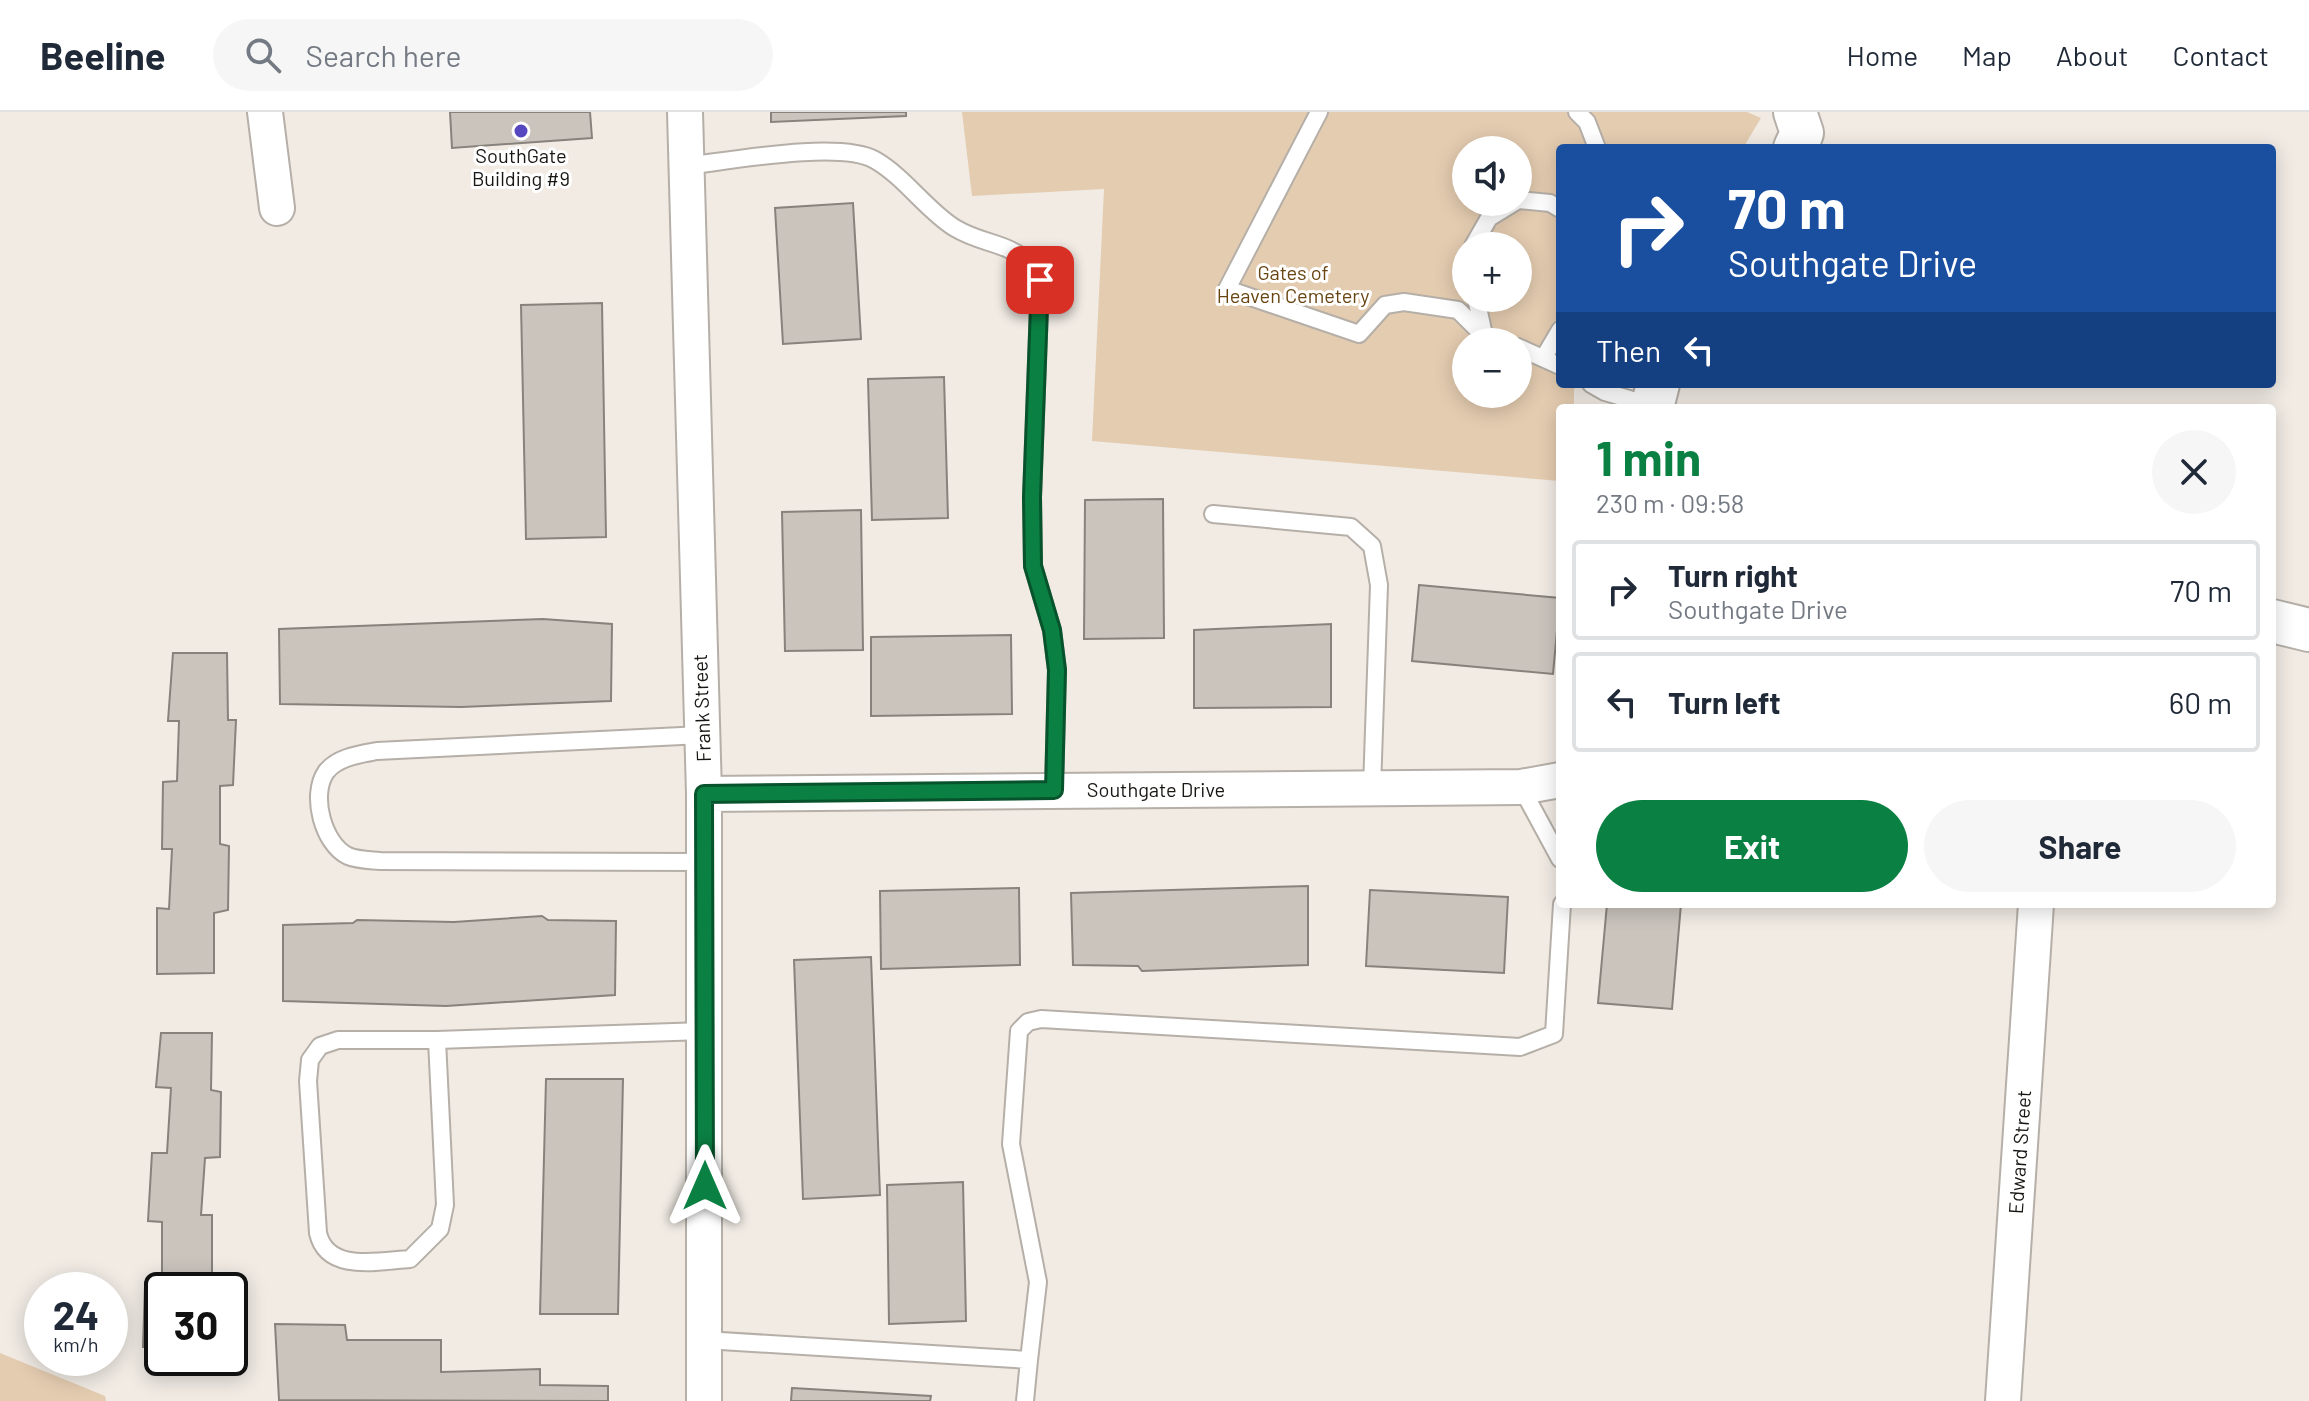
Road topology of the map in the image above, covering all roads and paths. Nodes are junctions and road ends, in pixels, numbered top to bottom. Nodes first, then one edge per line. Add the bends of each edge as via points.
1 (265, 112) edge
2 (685, 112) edge
3 (1319, 112) edge
4 (1577, 112) edge
5 (1795, 112) edge
6 (1595, 144) edge
7 (1797, 144) edge
8 (686, 166) junction
9 (1532, 202) edge
10 (1556, 207) edge
11 (277, 208) dead end
12 (1476, 328) edge
13 (1556, 337) edge
14 (1532, 352) edge
15 (1544, 357) junction
16 (1556, 364) edge
17 (1598, 388) edge
18 (1654, 399) edge
19 (1213, 514) dead end
20 (2276, 622) edge
21 (2309, 630) edge
22 (702, 735) junction
23 (1556, 781) edge
24 (1521, 787) junction
25 (1372, 788) junction
26 (1054, 790) junction
27 (704, 794) junction
28 (1556, 852) edge
29 (704, 862) junction
30 (1562, 908) edge
31 (2036, 908) edge
32 (704, 1031) junction
33 (437, 1040) junction
34 (705, 1340) junction
35 (1029, 1360) junction
36 (704, 1401) edge
37 (1025, 1401) edge
38 (2003, 1401) edge

1 - 11 street
2 - 8 street, Frank Street
3 - 12 lane via 1227,289 1359,334 1385,305 1404,302 1458,310
4 - 6 lane
5 - 7 street via 1802,133
8 - 22 street, Frank Street
8 - 26 lane via 807,152 873,159 952,226 979,241 1018,251 1032,265 1040,280 1033,566 1052,630 1057,670
9 - 10 lane
13 - 15 lane
14 - 15 lane
15 - 16 lane
17 - 18 lane
19 - 25 lane via 1351,527 1372,546 1379,585
20 - 21 street
22 - 27 street, Frank Street
22 - 29 lane via 377,751 347,758 327,770 320,811 330,838 348,856 380,861
23 - 24 street, Southgate Drive
24 - 25 street, Southgate Drive
24 - 28 lane
25 - 26 street, Southgate Drive
26 - 27 street, Southgate Drive
27 - 29 street, Frank Street
29 - 32 street, Frank Street
30 - 35 lane via 1554,1034 1520,1047 1028,1022 1019,1031 1011,1144 1038,1282
31 - 38 street, Edward Street
32 - 33 lane
32 - 34 street, Frank Street
33 - 33 lane via 338,1040 320,1046 310,1060 318,1233 320,1246 334,1258 410,1259 440,1229 445,1205
34 - 35 lane
34 - 36 street, Frank Street
35 - 37 lane

